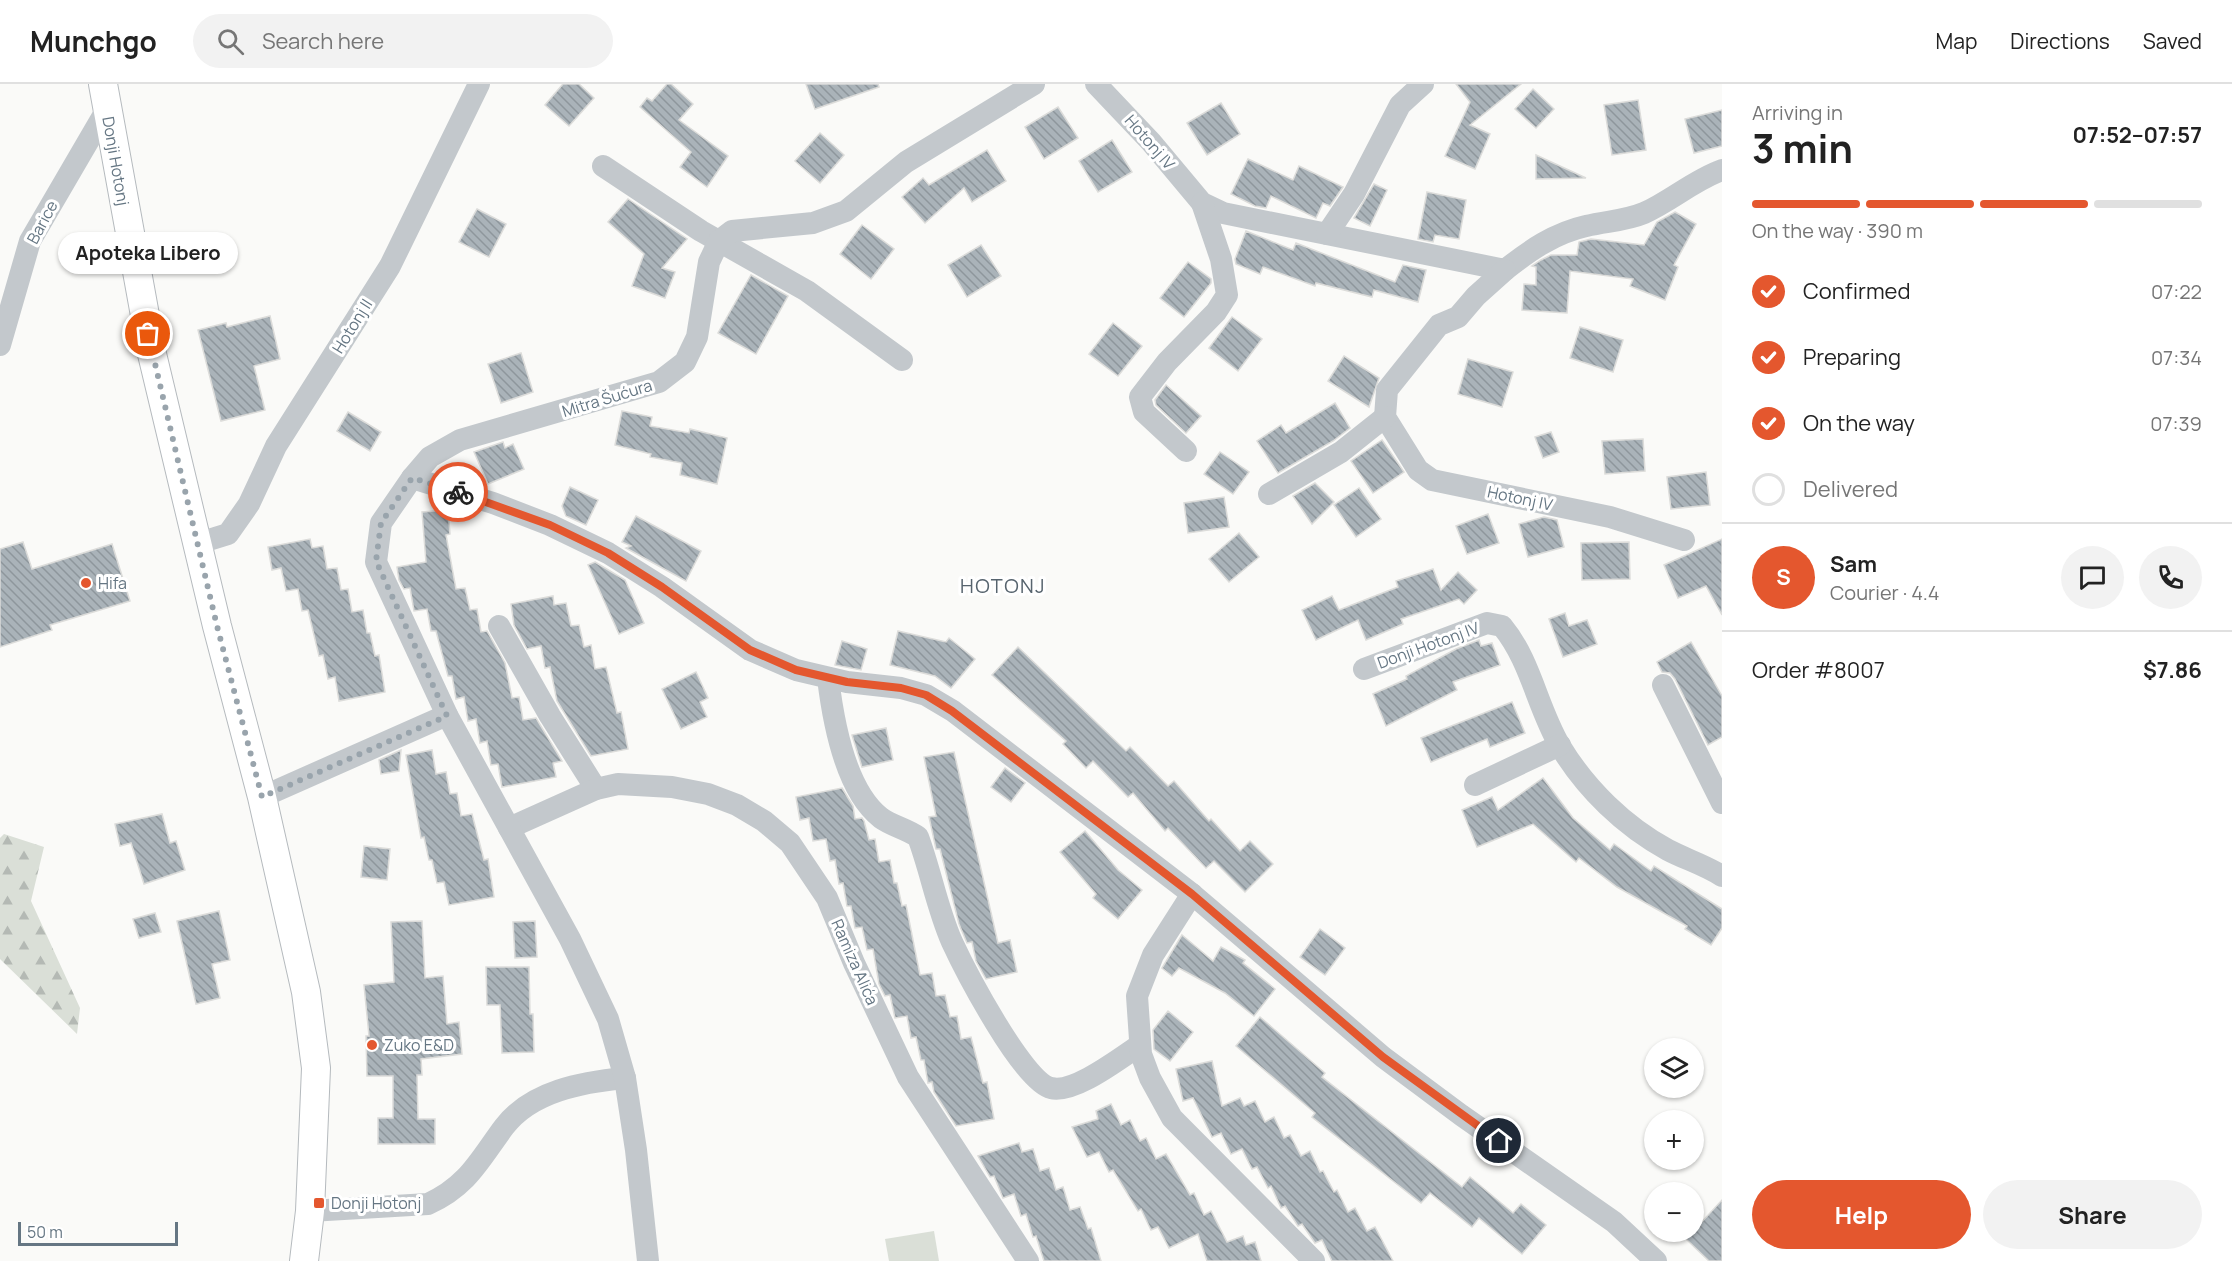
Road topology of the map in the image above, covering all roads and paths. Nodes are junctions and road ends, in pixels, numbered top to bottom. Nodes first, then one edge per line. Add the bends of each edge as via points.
1 (479, 84) edge
2 (1034, 84) edge
3 (1096, 84) edge
4 (1423, 84) edge
5 (105, 96) edge
6 (603, 166) dead end
7 (1722, 170) edge
8 (1202, 203) junction
9 (1327, 234) junction
10 (719, 241) junction
11 (1505, 270) junction
12 (0, 345) edge
13 (902, 360) dead end
14 (1384, 417) junction
15 (1186, 451) dead end
16 (412, 478) junction
17 (1269, 494) dead end
18 (1684, 540) dead end
19 (199, 543) junction
20 (499, 626) dead end
21 (1364, 669) dead end
22 (828, 678) junction
23 (1663, 686) dead end
24 (447, 716) junction
25 (1560, 745) junction
26 (1475, 785) dead end
27 (1719, 787) edge
28 (596, 789) junction
29 (262, 797) junction
30 (509, 828) junction
31 (1722, 876) edge
32 (1192, 894) junction
33 (1140, 1045) junction
34 (625, 1078) junction
35 (310, 1211) junction
36 (304, 1261) edge
37 (648, 1261) edge
38 (1028, 1261) edge
39 (1314, 1261) edge
40 (1656, 1261) edge

1 - 19 street, Hotonj II via 390,266 276,446 249,504 228,534
2 - 10 street via 906,162 846,211 813,223 732,231
3 - 8 street, Hotonj IV
4 - 9 street via 1400,105 1354,194
5 - 12 street, Barice via 30,241
5 - 19 main road, Donji Hotonj via 152,354
6 - 10 street
7 - 11 street via 1647,212 1559,234
8 - 9 street, Hotonj IV via 1223,213
8 - 15 street, Hotonj IV via 1221,259 1227,295 1140,397 1144,412
9 - 11 street, Hotonj IV
10 - 13 street via 807,291
10 - 16 street, Mitra Šućura via 709,262 697,337 685,362 676,369 659,382 460,440 430,457
11 - 14 street via 1458,317 1439,325 1413,355 1387,390
14 - 17 street via 1341,452
14 - 18 street, Hotonj IV via 1418,470 1432,480 1610,517
16 - 22 street via 503,507 608,553 750,650 796,670
16 - 24 street via 381,523 376,561
19 - 29 main road, Donji Hotonj
20 - 28 street
21 - 25 street, Donji Hotonj IV via 1487,623 1502,626 1517,644
22 - 32 street via 926,695
22 - 33 street via 834,724 866,803 882,818 918,837 952,942 1026,1069 1052,1089 1073,1086
23 - 27 street
24 - 29 street
24 - 30 street
25 - 26 street
25 - 31 street, Donji Hotonj IV via 1596,795 1631,825 1667,850
28 - 30 street, Ramiza Alića
28 - 38 street, Ramiza Alića via 618,784 645,785 708,795 737,805 790,843 827,898 908,1077
29 - 35 main road, Donji Hotonj via 306,992 316,1068
30 - 34 street via 590,977 608,1019
32 - 33 street via 1153,955 1137,996
32 - 40 street via 1383,1057 1605,1214
33 - 39 street via 1150,1078 1172,1118
34 - 35 street via 577,1084 544,1096 517,1113 471,1173 443,1197 428,1204
34 - 37 street
35 - 36 main road, Donji Hotonj

